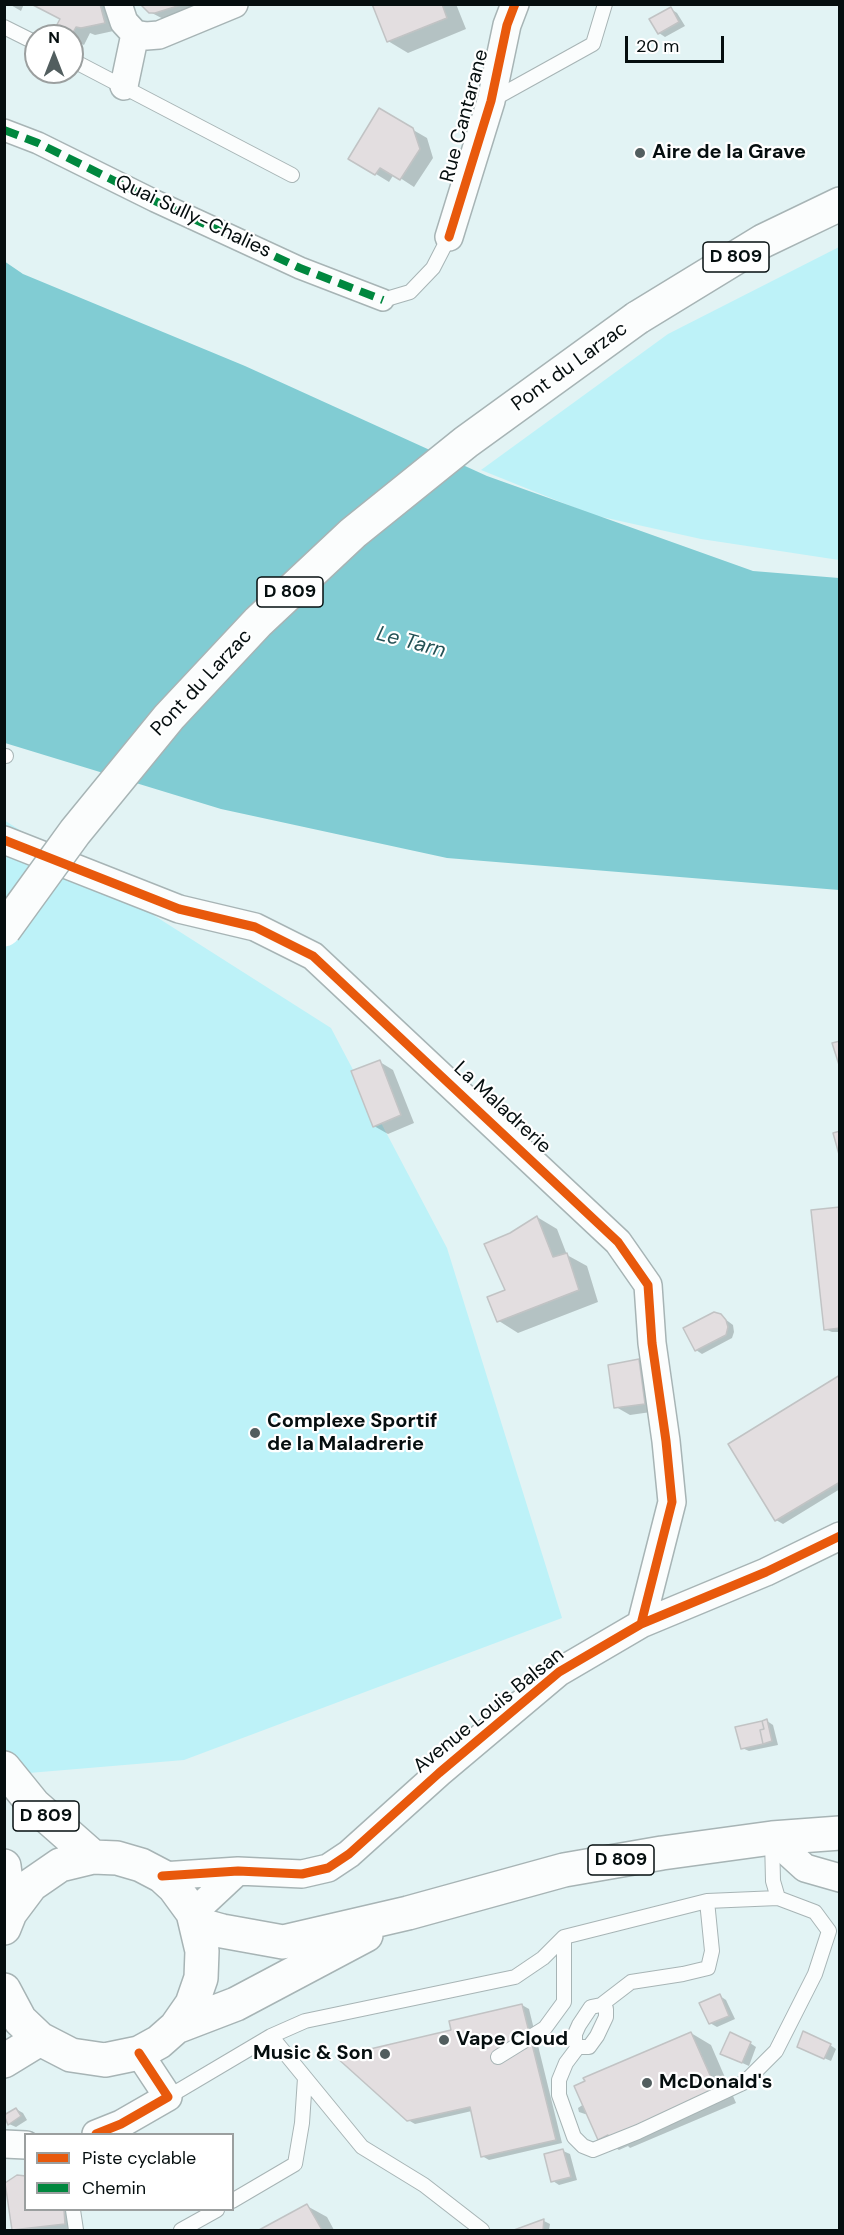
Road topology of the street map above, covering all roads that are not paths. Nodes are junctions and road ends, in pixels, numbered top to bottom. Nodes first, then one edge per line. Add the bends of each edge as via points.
1 (118, 4) edge
2 (234, 4) edge
3 (515, 4) edge
4 (605, 4) edge
5 (4, 27) edge
6 (135, 34) junction
7 (24, 37) edge
8 (84, 66) edge
9 (124, 86) junction
10 (491, 101) junction
11 (4, 130) edge
12 (292, 175) dead end
13 (840, 204) edge
14 (449, 237) joint
15 (383, 300) joint
16 (4, 840) edge
17 (4, 930) edge
18 (840, 1536) edge
19 (641, 1624) junction
20 (4, 1768) edge
21 (840, 1833) edge
22 (772, 1838) junction
23 (93, 1857) junction
24 (4, 1866) edge
25 (238, 1871) junction
26 (162, 1876) junction
27 (840, 1878) edge
28 (778, 1898) junction
29 (706, 1901) junction
30 (408, 1913) junction
31 (195, 1918) junction
32 (7, 1920) edge
33 (834, 1930) edge
34 (564, 1937) junction
35 (4, 1990) edge
36 (601, 2005) junction
37 (176, 2027) junction
38 (271, 2036) junction
39 (40, 2039) junction
40 (578, 2047) junction
41 (139, 2053) junction
42 (498, 2057) dead end
43 (4, 2061) edge
44 (305, 2078) junction
45 (168, 2097) junction
46 (98, 2133) edge
47 (4, 2144) edge
48 (24, 2145) edge
49 (234, 2200) edge
50 (73, 2211) edge
51 (215, 2211) edge
52 (76, 2230) edge
53 (181, 2230) edge
54 (482, 2230) edge

1 - 6 street via 124,22
2 - 6 street via 159,35
3 - 10 street, Rue Cantarane
4 - 10 lane via 593,44
5 - 7 lane
6 - 9 street
8 - 9 lane
9 - 12 lane
10 - 14 street, Rue Cantarane
11 - 15 street, Quai Sully-Chalies via 300,268
13 - 17 main road, Pont du Larzac / D 809, bridge via 763,241 637,318 475,435 353,533 258,622 169,717 75,832
14 - 15 lane via 434,268 410,292
16 - 19 street, La Maladrerie via 179,909 255,927 313,956 618,1242 648,1286 672,1502
18 - 19 street, Avenue Louis Balsan
19 - 25 street, Avenue Louis Balsan via 559,1672 328,1868 302,1874
20 - 23 main road, D 809 via 34,1805
21 - 22 main road, D 809
22 - 27 street via 805,1868
22 - 28 lane via 773,1881
22 - 30 main road, D 809 via 564,1870
23 - 26 main road via 117,1858
23 - 32 main road via 60,1865 31,1885
24 - 32 main road
25 - 26 street, Avenue Louis Balsan
25 - 31 street
26 - 31 main road via 184,1899
28 - 29 lane
28 - 33 lane via 815,1912
29 - 34 lane
29 - 36 lane via 712,1951 708,1968 631,1982
30 - 31 main road, D 809 via 283,1942 222,1931
30 - 37 main road, D 809 via 236,2004
31 - 37 main road via 202,1951 201,1978 192,2004
33 - 40 lane via 776,2051 745,2082 593,2150 574,2138 559,2095 559,2080 566,2062
34 - 38 lane via 515,1977 305,2021
34 - 42 lane via 564,2002 545,2028
35 - 39 main road via 20,2020
36 - 40 lane via 591,2007 579,2025 575,2034
36 - 40 lane via 606,2008 606,2017 597,2036 589,2047
37 - 41 main road
38 - 44 lane
38 - 45 lane
39 - 41 main road via 71,2055 105,2060
39 - 43 main road
41 - 45 street
44 - 49 lane via 295,2164
44 - 54 lane via 362,2147 423,2185
45 - 46 street
47 - 48 street
50 - 52 lane
51 - 53 lane

